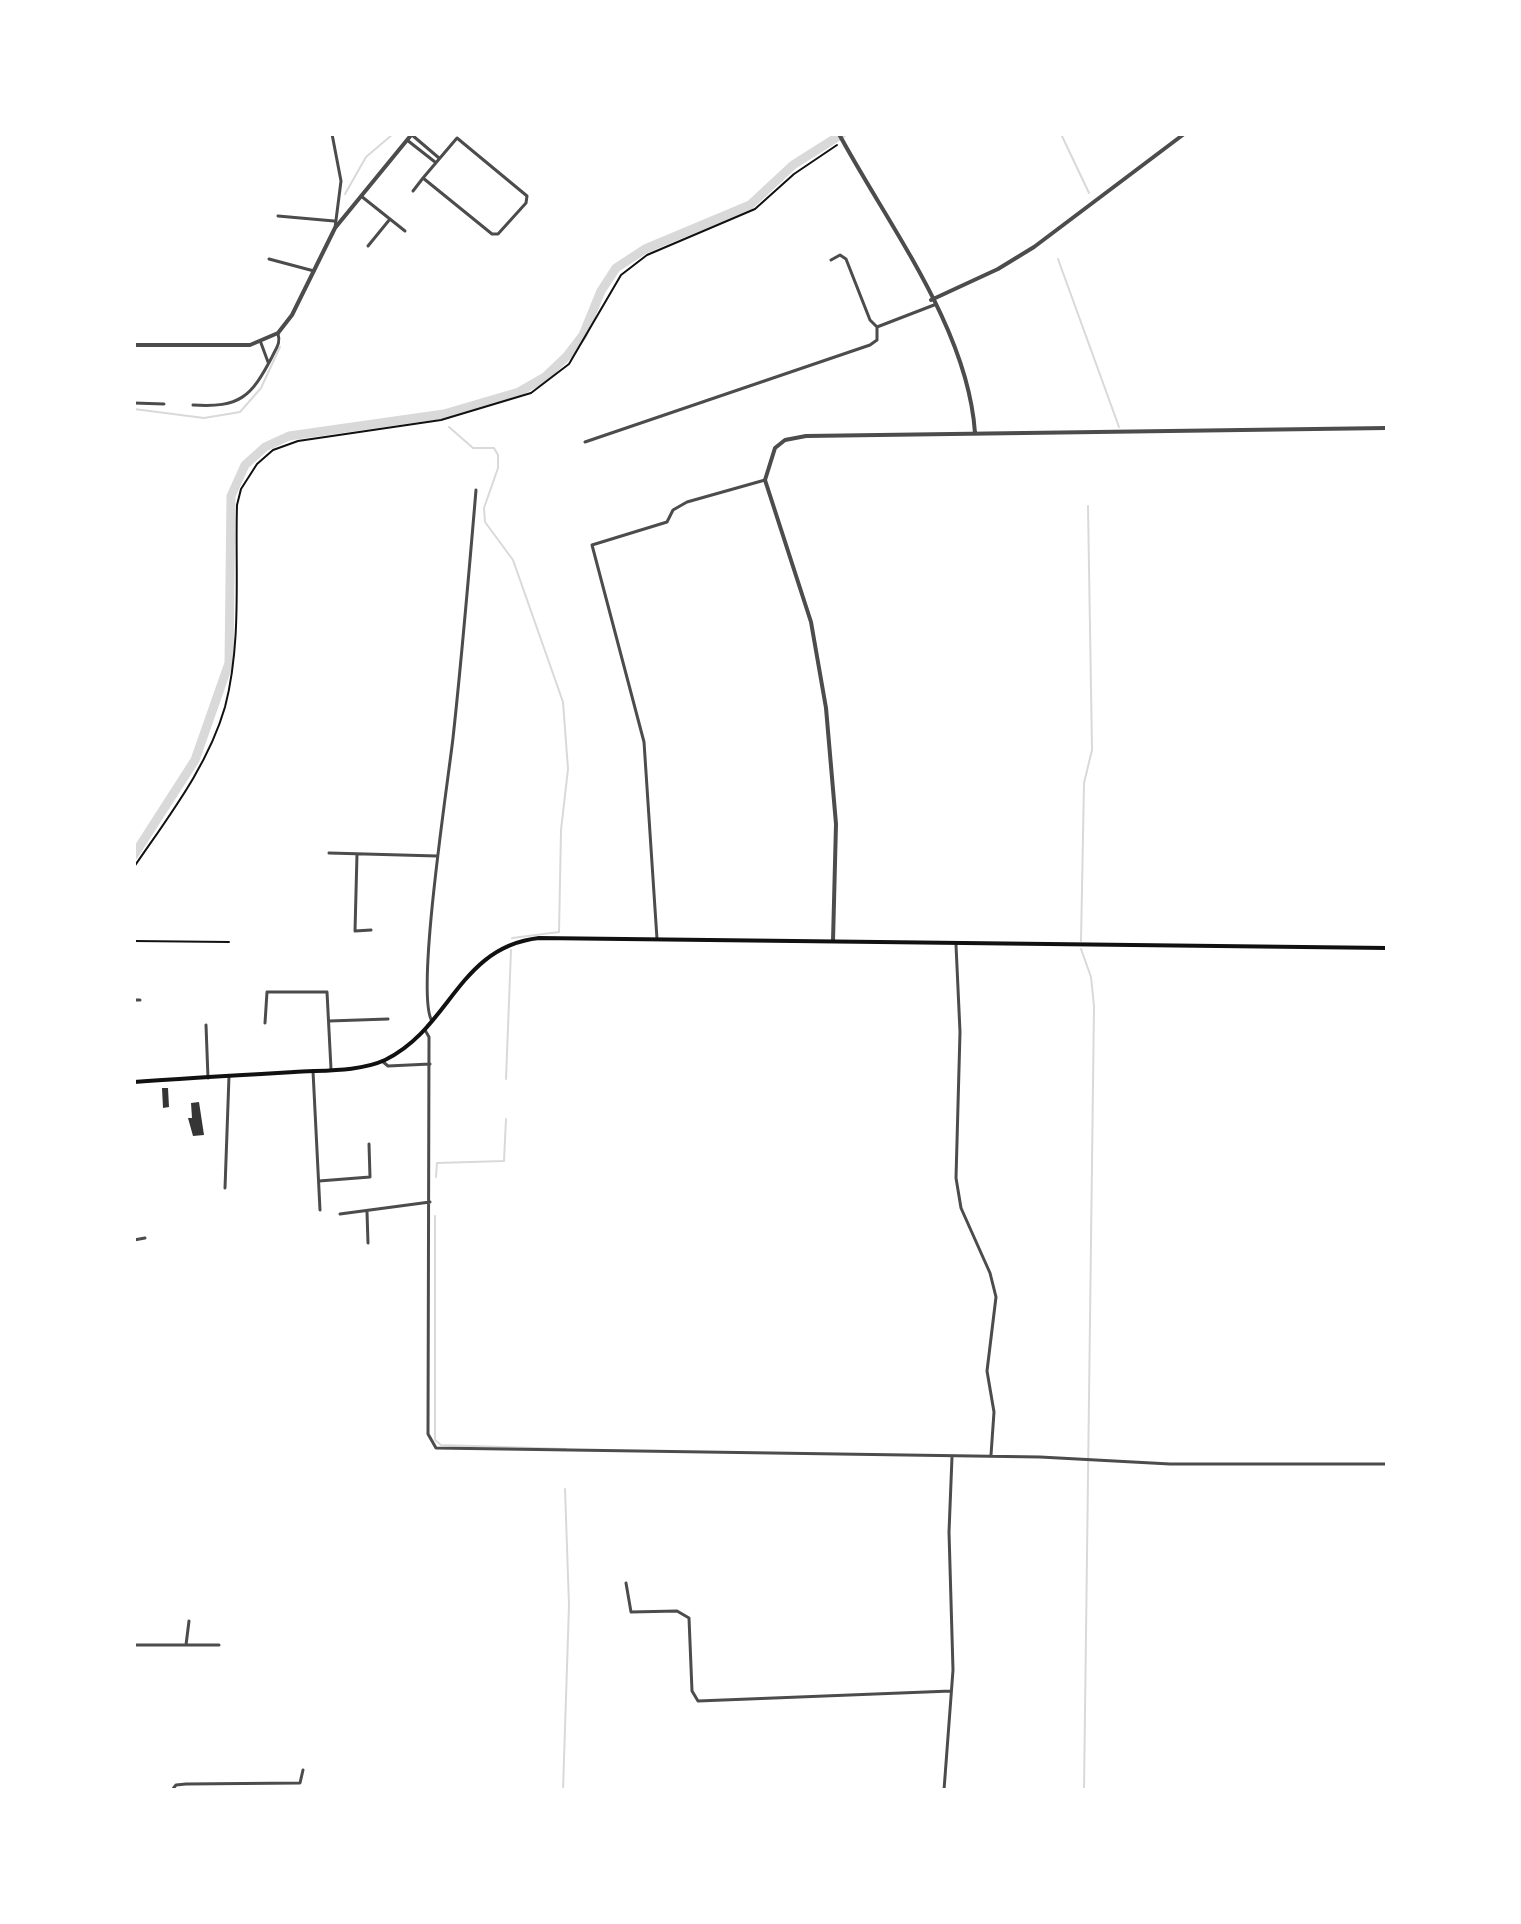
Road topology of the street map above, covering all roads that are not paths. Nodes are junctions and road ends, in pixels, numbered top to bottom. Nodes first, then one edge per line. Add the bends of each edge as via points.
1 (332, 134) edge
2 (412, 134) edge
3 (1184, 134) edge
4 (459, 136) edge
5 (842, 138) edge
6 (407, 140) junction
7 (439, 158) junction
8 (435, 162) junction
9 (423, 178) junction
10 (413, 191) dead end
11 (361, 196) junction
12 (278, 216) dead end
13 (390, 219) junction
14 (334, 221) junction
15 (335, 228) junction
16 (405, 231) dead end
17 (368, 246) dead end
18 (269, 259) dead end
19 (831, 260) dead end
20 (314, 271) junction
21 (933, 302) junction
22 (877, 327) junction
23 (278, 333) junction
24 (261, 343) junction
25 (134, 345) edge
26 (267, 365) junction
27 (134, 403) edge
28 (164, 404) dead end
29 (193, 405) dead end
30 (1387, 428) edge
31 (975, 433) junction
32 (585, 442) dead end
33 (765, 480) junction
34 (476, 490) dead end
35 (329, 853) dead end
36 (357, 854) junction
37 (437, 856) junction
38 (371, 930) dead end
39 (657, 939) junction
40 (833, 941) junction
41 (956, 945) junction
42 (1387, 948) edge
43 (388, 1019) dead end
44 (329, 1021) junction
45 (432, 1021) junction
46 (265, 1023) dead end
47 (206, 1025) dead end
48 (425, 1030) junction
49 (382, 1061) junction
50 (430, 1064) junction
51 (331, 1069) junction
52 (313, 1071) junction
53 (229, 1076) junction
54 (208, 1078) junction
55 (134, 1082) edge
56 (369, 1144) dead end
57 (319, 1181) junction
58 (225, 1188) dead end
59 (430, 1202) junction
60 (320, 1210) dead end
61 (367, 1212) junction
62 (340, 1214) dead end
63 (145, 1238) dead end
64 (134, 1240) edge
65 (368, 1243) dead end
66 (991, 1456) junction
67 (952, 1457) junction
68 (1387, 1464) edge
69 (626, 1583) dead end
70 (189, 1621) dead end
71 (134, 1645) edge
72 (186, 1645) junction
73 (219, 1645) dead end
74 (951, 1691) junction
75 (303, 1770) dead end
76 (172, 1790) edge
77 (944, 1790) edge

1 - 14 street via 341,181
2 - 6 street
2 - 7 street
3 - 21 street via 1034,247
4 - 7 street
4 - 9 street via 527,196 526,203 500,233 492,234
5 - 21 street
6 - 8 street
6 - 11 street
7 - 8 street
8 - 9 street
9 - 10 street
11 - 13 street
11 - 15 street
12 - 14 street
13 - 16 street
13 - 17 street
14 - 15 street
15 - 20 street
18 - 20 street
19 - 22 street via 840,255 846,259
20 - 23 street
21 - 22 street
21 - 31 street via 960,359
22 - 32 street via 877,340 870,345
23 - 24 street
23 - 26 street via 279,344
24 - 25 street
24 - 26 street
26 - 29 street via 241,400
27 - 28 street
30 - 31 street
31 - 33 street via 785,440 775,448
33 - 39 street via 687,502 673,510 667,522 592,545 644,742
33 - 40 street via 811,622 826,708 836,836
34 - 37 street
35 - 36 street
36 - 37 street
36 - 38 street via 355,931
37 - 45 street via 428,1012
39 - 40 main road
39 - 45 main road via 539,938 514,943 475,966
40 - 41 main road
41 - 42 main road
41 - 66 street via 956,1178 961,1208 996,1297 987,1371 994,1412
43 - 44 street
44 - 46 street via 327,992 267,992
44 - 51 street
45 - 48 main road
47 - 54 street
48 - 49 main road
48 - 50 street
49 - 50 street via 388,1066
49 - 51 main road
50 - 59 street
51 - 52 main road
52 - 53 main road
52 - 57 street
53 - 54 main road
53 - 58 street
54 - 55 main road
56 - 57 street via 370,1177
57 - 60 street
59 - 61 street
59 - 67 street via 428,1434 436,1448
61 - 62 street
61 - 65 street
63 - 64 street
66 - 67 street
66 - 68 street
67 - 74 street
69 - 74 street via 631,1612 677,1611 689,1618 692,1691 698,1701
70 - 72 street
71 - 72 street
72 - 73 street
74 - 77 street
75 - 76 street via 300,1783 186,1784

